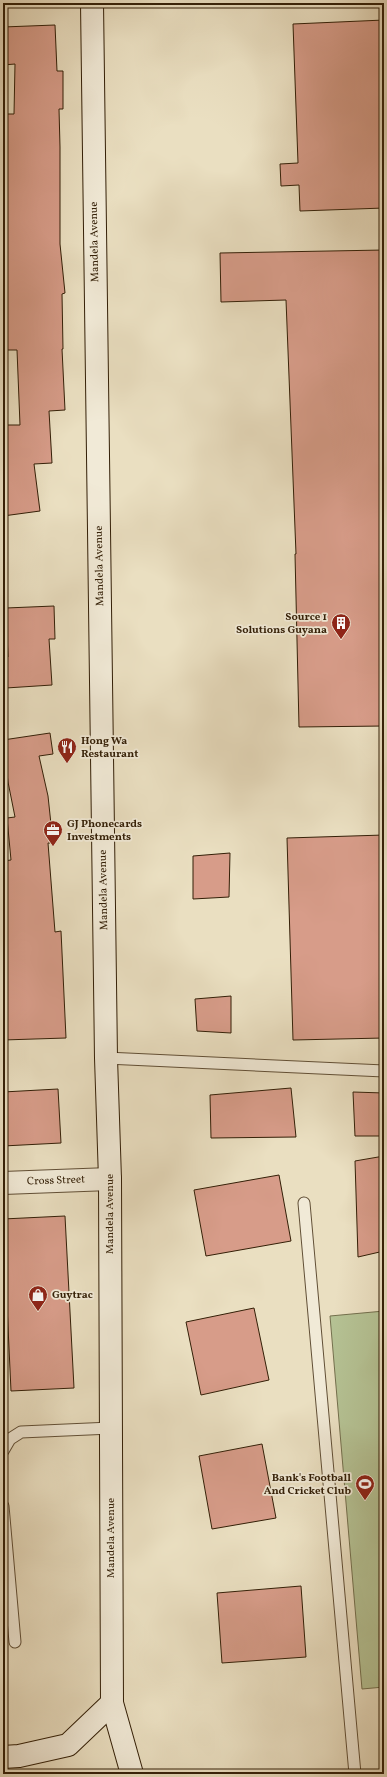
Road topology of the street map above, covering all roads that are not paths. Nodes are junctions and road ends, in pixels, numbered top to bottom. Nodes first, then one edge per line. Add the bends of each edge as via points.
1 (92, 3) edge
2 (106, 1058) junction
3 (384, 1071) edge
4 (110, 1179) junction
5 (3, 1183) edge
6 (304, 1204) dead end
7 (111, 1428) junction
8 (3, 1451) edge
9 (3, 1506) edge
10 (15, 1642) dead end
11 (112, 1703) junction
12 (3, 1757) edge
13 (132, 1774) edge
14 (355, 1774) edge

1 - 2 main road, Mandela Avenue
2 - 3 lane
2 - 4 main road, Mandela Avenue
4 - 5 main road, Cross Street
4 - 7 main road, Mandela Avenue
6 - 14 lane
7 - 8 lane via 21,1432 10,1440
7 - 11 main road, Mandela Avenue
9 - 10 lane
11 - 12 main road via 68,1745
11 - 13 main road, Mandela Avenue

